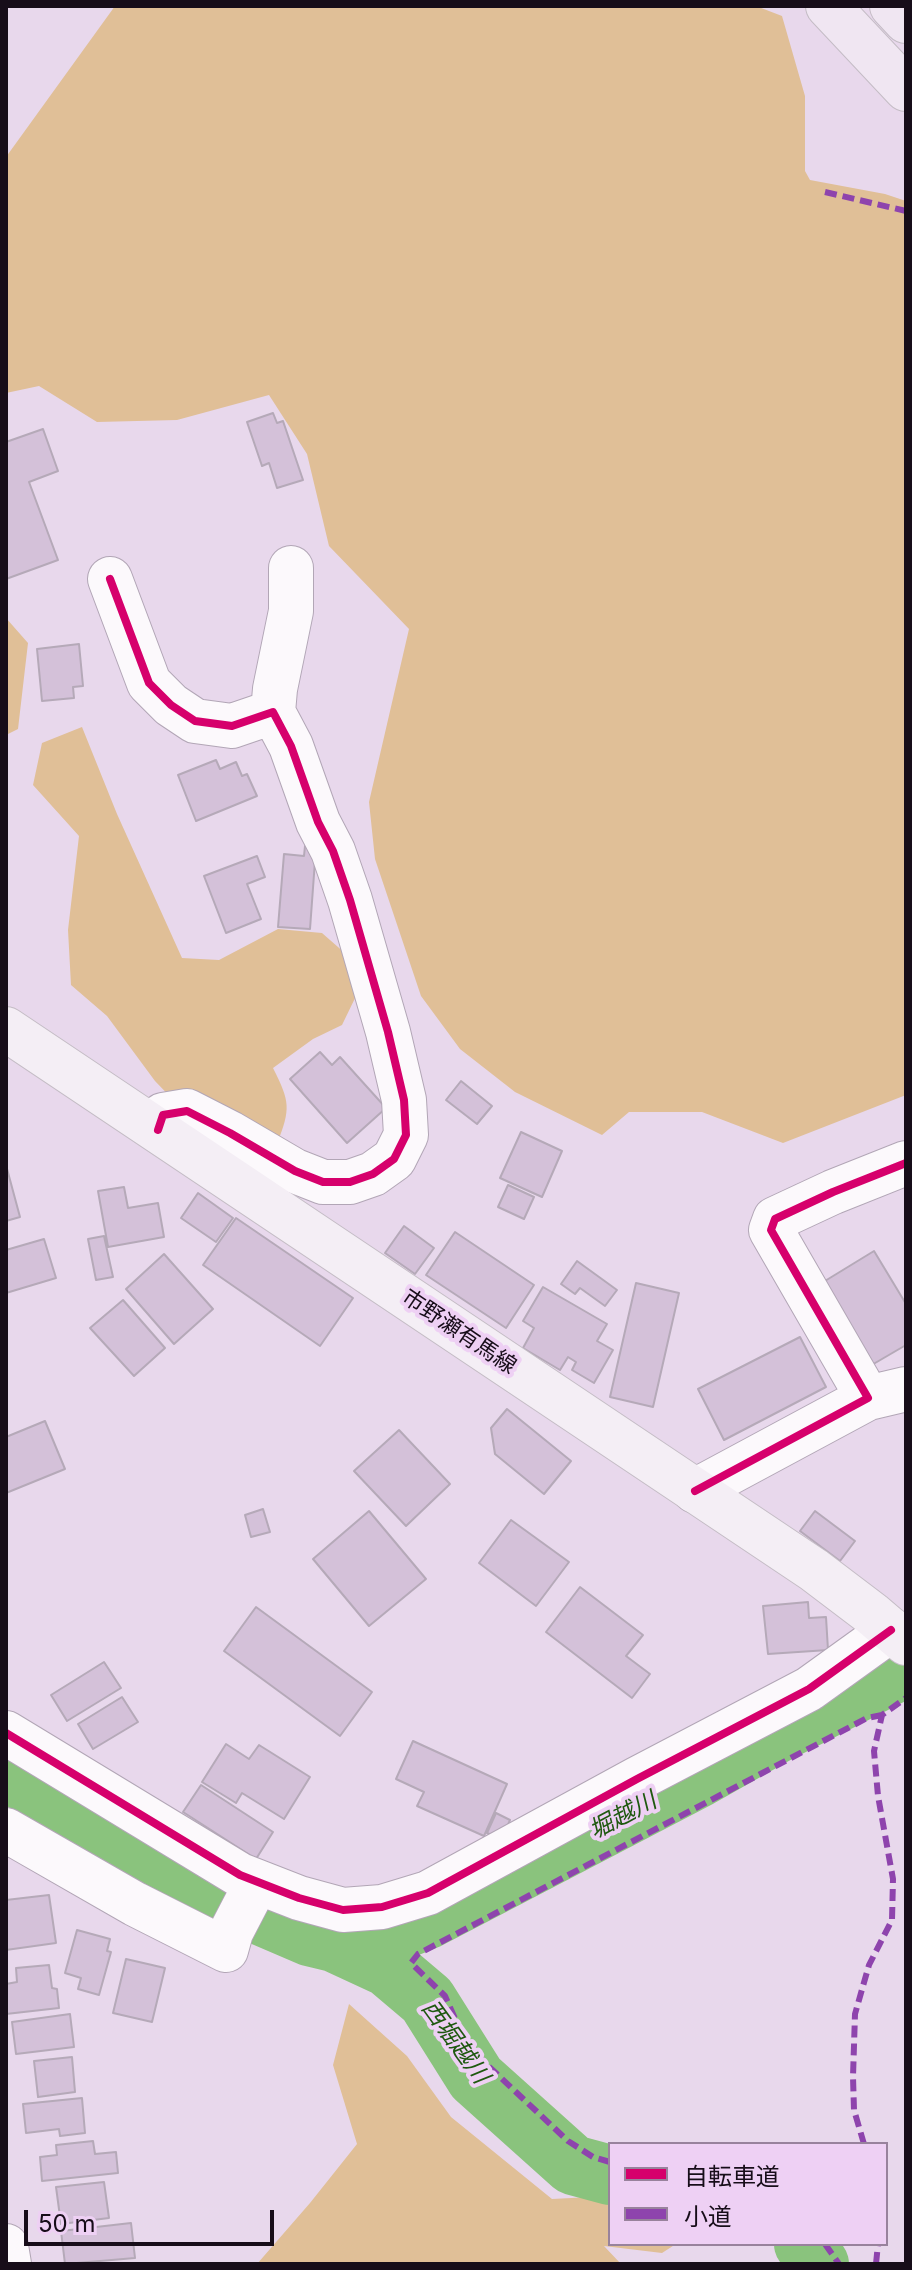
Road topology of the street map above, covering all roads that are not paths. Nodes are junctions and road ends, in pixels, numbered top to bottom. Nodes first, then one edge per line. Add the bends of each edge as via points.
1 (828, 6) edge
2 (892, 6) edge
3 (906, 21) edge
4 (906, 89) edge
5 (291, 568) dead end
6 (110, 579) dead end
7 (273, 712) junction
8 (6, 1029) edge
9 (158, 1130) junction
10 (906, 1163) edge
11 (887, 1393) edge
12 (695, 1491) junction
13 (898, 1636) edge
14 (6, 1733) edge
15 (6, 1830) edge
16 (255, 1886) junction
17 (6, 2246) edge
18 (9, 2264) edge

1 - 4 highway
2 - 3 highway
5 - 7 street via 291,611
6 - 7 street via 149,683 171,705 195,721 232,726
7 - 9 street via 350,900 398,1073 406,1135 394,1159 373,1174 350,1182 323,1182 187,1111 163,1115
8 - 9 main road, 市野瀬有馬線
9 - 12 main road, 市野瀬有馬線
10 - 11 street via 775,1219 771,1230
11 - 12 street
12 - 13 main road, 市野瀬有馬線 via 814,1570
13 - 16 street via 428,1893 382,1907 343,1910
14 - 16 street
15 - 16 street via 226,1950
17 - 18 street

